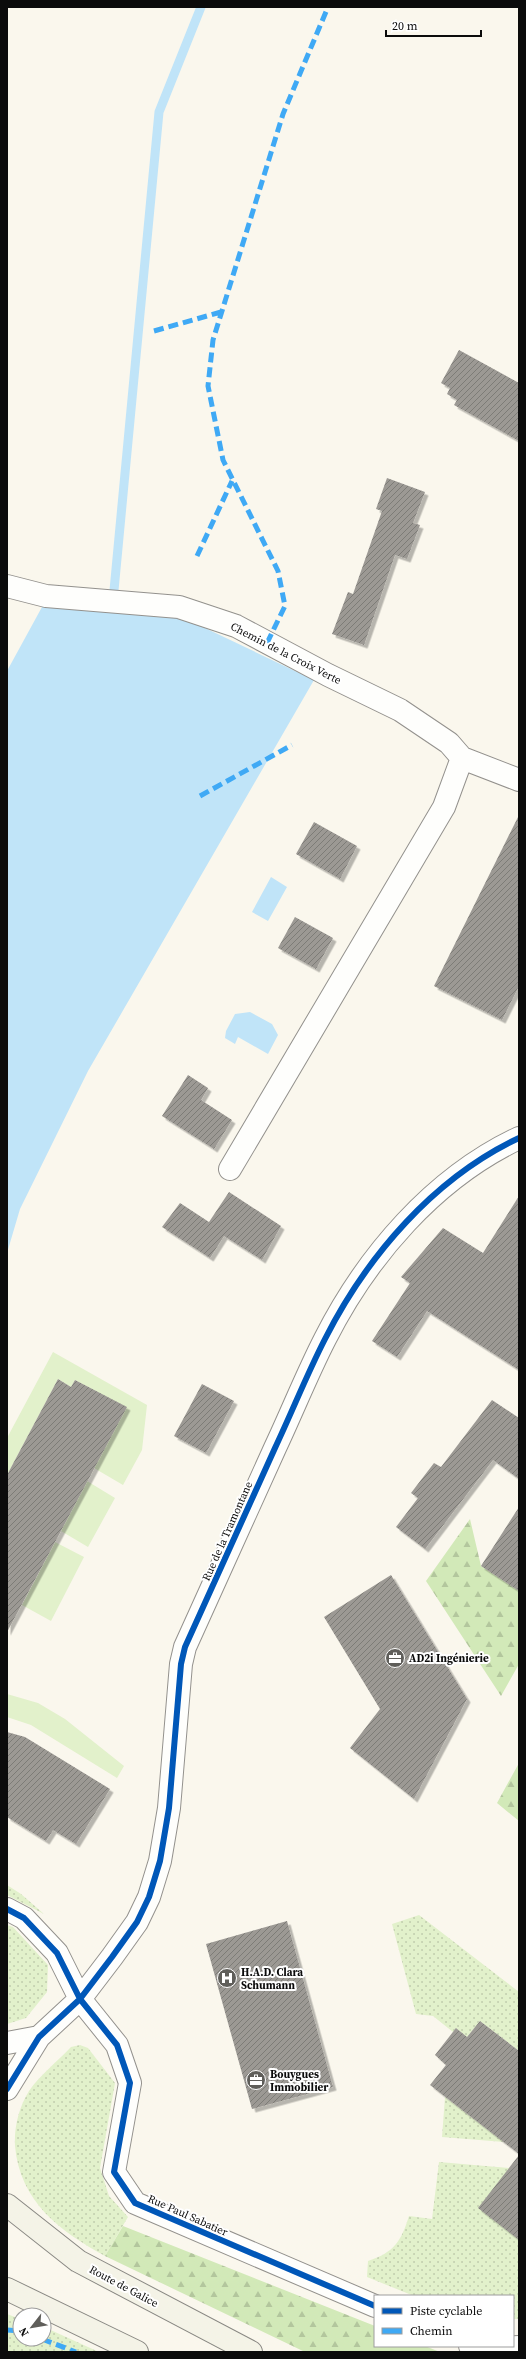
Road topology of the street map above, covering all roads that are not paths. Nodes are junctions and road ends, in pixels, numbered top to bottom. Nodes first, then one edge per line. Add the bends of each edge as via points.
1 (7, 586) edge
2 (462, 758) junction
3 (519, 780) edge
4 (519, 1138) edge
5 (230, 1169) dead end
6 (7, 1909) edge
7 (80, 1999) junction
8 (39, 2037) junction
9 (7, 2042) edge
10 (7, 2088) edge
11 (7, 2205) edge
12 (7, 2289) edge
13 (374, 2306) edge
14 (473, 2347) edge
15 (519, 2347) edge
16 (137, 2352) edge
17 (251, 2352) edge

1 - 2 street, Chemin de la Croix Verte via 46,596 175,607 236,626 400,710 449,743
2 - 3 street, Chemin de la Croix Verte
2 - 5 street via 444,807
4 - 7 street, Rue de la Tramontane via 491,1151 461,1172 402,1227 372,1261 325,1339 185,1647 180,1664 169,1808 160,1860 149,1897 137,1922
6 - 7 street, Rue Paul Sabatier via 24,1918 57,1953
7 - 8 street, Rue de la Tramontane
7 - 13 street, Rue Paul Sabatier via 117,2045 130,2083 114,2172 135,2202
8 - 9 street
8 - 10 street, Rue de la Tramontane
11 - 17 main road, Route de Galice via 78,2261
12 - 16 main road
14 - 15 street

